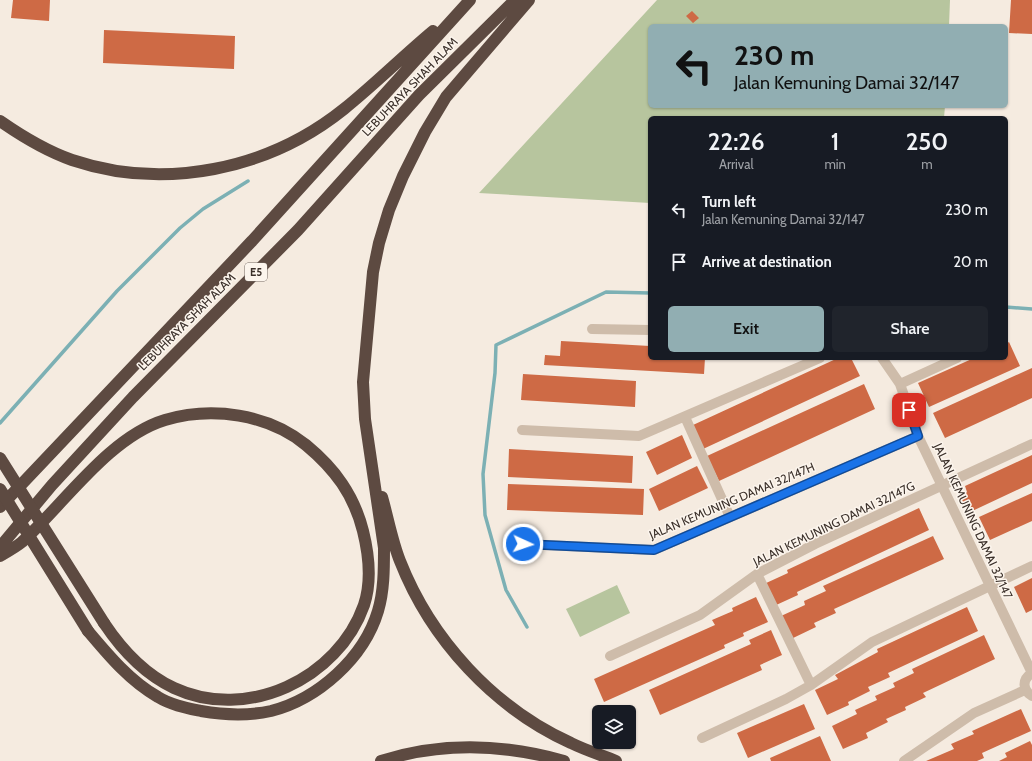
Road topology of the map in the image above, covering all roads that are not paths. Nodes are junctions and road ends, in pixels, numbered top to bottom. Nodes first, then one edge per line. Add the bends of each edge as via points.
1 (515, 0) edge
2 (529, 0) edge
3 (468, 2) edge
4 (0, 121) edge
5 (592, 329) dead end
6 (648, 330) edge
7 (807, 360) edge
8 (883, 360) edge
9 (953, 360) edge
10 (900, 384) junction
11 (685, 417) junction
12 (522, 430) dead end
13 (918, 436) junction
14 (1032, 444) edge
15 (0, 458) edge
16 (374, 473) junction
17 (944, 486) junction
18 (0, 489) edge
19 (0, 507) edge
20 (730, 517) junction
21 (523, 544) dead end
22 (0, 547) edge
23 (0, 556) edge
24 (1032, 566) edge
25 (757, 574) junction
26 (990, 586) junction
27 (610, 656) dead end
28 (1032, 673) edge
29 (811, 685) junction
30 (1029, 693) edge
31 (702, 738) dead end
32 (381, 761) edge
33 (564, 761) edge
34 (616, 761) edge
35 (904, 761) edge

1 - 22 highway, LEBUHRAYA SHAH ALAM / E5 via 419,95 298,230 133,397 52,485
2 - 16 highway via 446,97 403,176 379,243 373,272 363,382 365,419
3 - 4 highway via 344,109 290,143 247,162 205,172 162,175 114,171 72,160 29,141
3 - 19 highway, LEBUHRAYA SHAH ALAM / E5 via 252,241
5 - 6 street
7 - 11 street
8 - 10 street, JALAN KEMUNING DAMAI 32/147
9 - 10 street
10 - 13 street, JALAN KEMUNING DAMAI 32/147
11 - 12 street via 639,436
11 - 20 street
13 - 17 street, JALAN KEMUNING DAMAI 32/147
13 - 20 street, JALAN KEMUNING DAMAI 32/147H
14 - 17 street, JALAN KEMUNING DAMAI 32/147G
15 - 23 highway, bridge via 104,623 125,651 141,667 163,682 195,695 224,700 266,695 303,679 341,647 351,633 364,604 368,576 366,544 360,518 345,487 333,470 299,440 280,429 256,419 234,415 186,416 164,420 146,428 112,451 21,543
16 - 18 highway, bridge via 384,548 384,568 378,612 364,640 349,662 306,696 271,710 250,714 228,714 185,708 159,698 132,679 88,631
16 - 34 highway via 400,561 424,611 461,661 510,707 536,725 570,743
17 - 25 street, JALAN KEMUNING DAMAI 32/147G via 815,544
17 - 26 street, JALAN KEMUNING DAMAI 32/147
20 - 21 street, JALAN KEMUNING DAMAI 32/147H via 654,550
24 - 26 street
25 - 27 street, JALAN KEMUNING DAMAI 32/147G via 700,615
25 - 29 street
26 - 28 street, JALAN KEMUNING DAMAI 32/147
26 - 29 street via 872,642
28 - 30 street via 1024,682
29 - 31 street
30 - 35 street via 974,714
32 - 33 highway via 454,748 514,750

